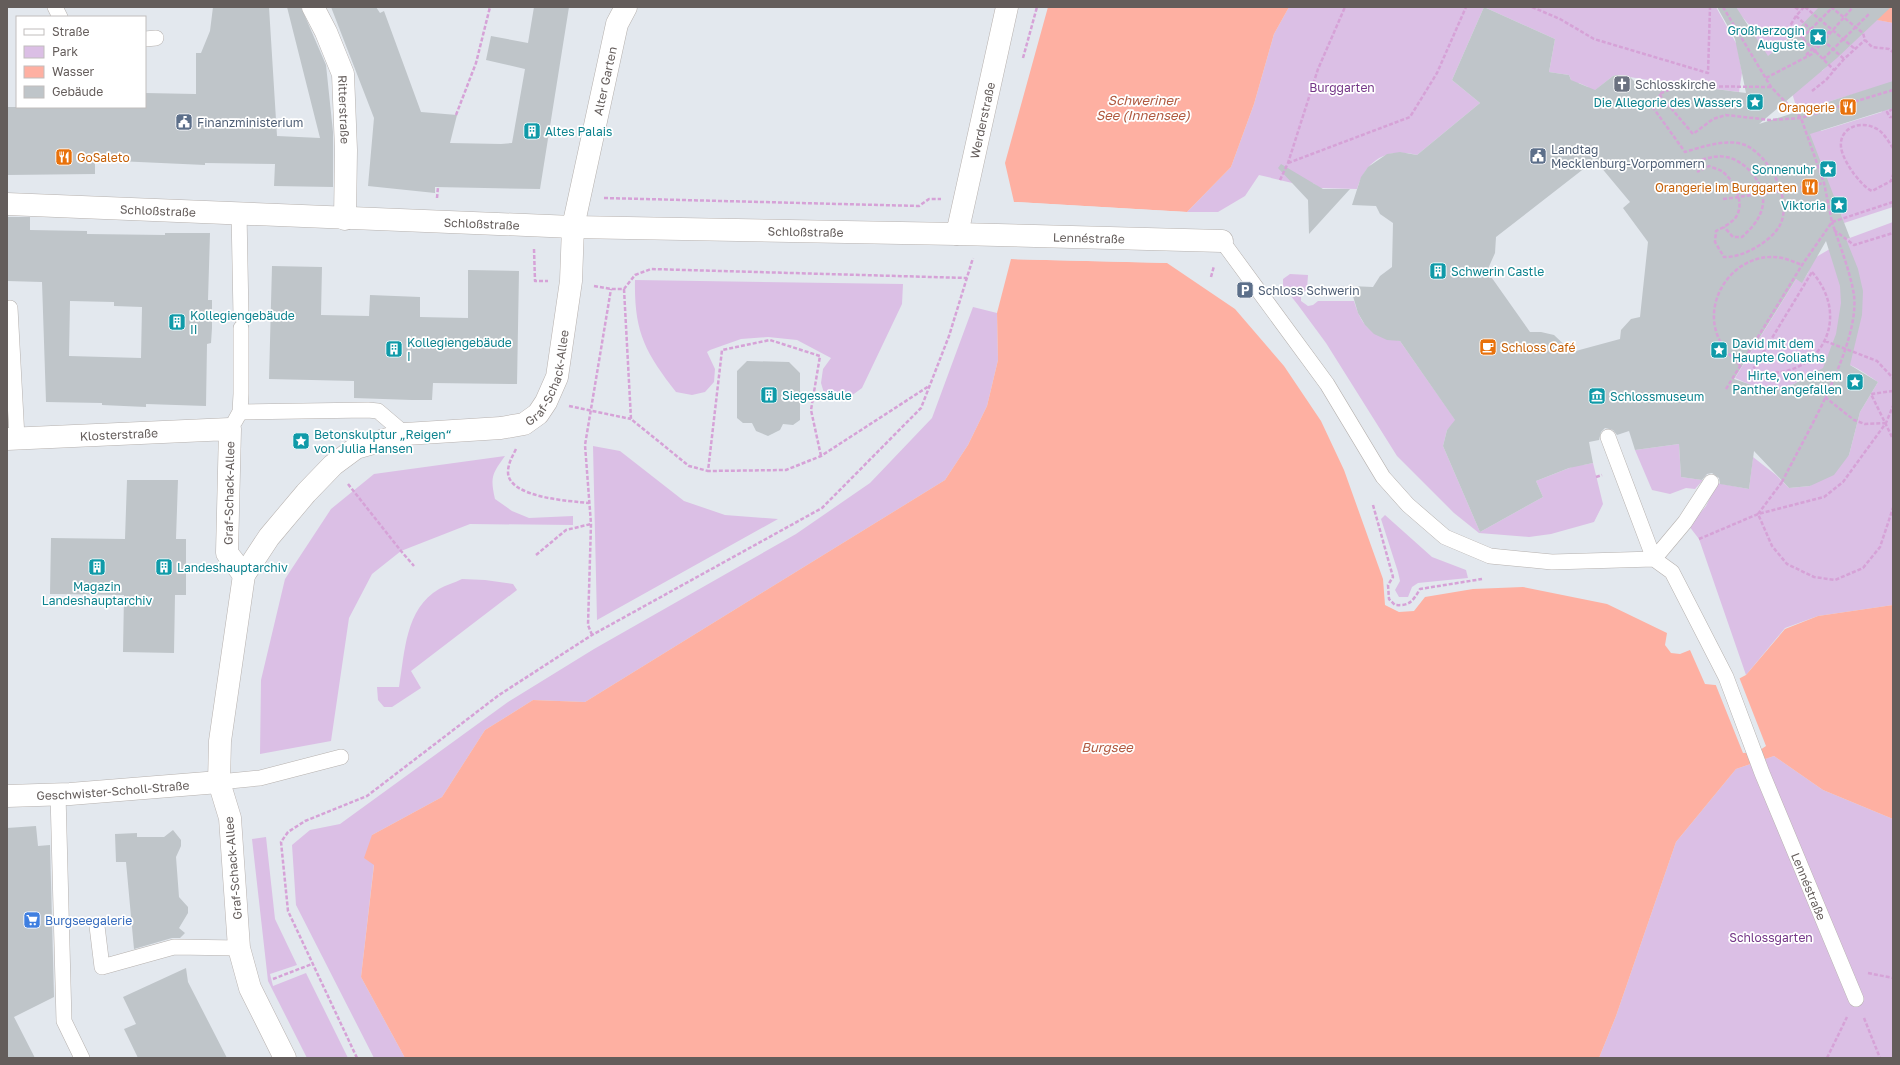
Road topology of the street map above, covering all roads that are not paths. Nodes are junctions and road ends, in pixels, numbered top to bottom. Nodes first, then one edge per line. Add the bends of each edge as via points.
1 (55, 7) edge
2 (314, 7) edge
3 (626, 7) edge
4 (1007, 7) edge
5 (60, 16) edge
6 (7, 204) edge
7 (239, 212) junction
8 (345, 219) junction
9 (573, 227) junction
10 (957, 234) junction
11 (1222, 241) joint
12 (10, 308) dead end
13 (235, 420) junction
14 (405, 434) junction
15 (1608, 437) dead end
16 (12, 439) edge
17 (1711, 482) dead end
18 (1654, 559) junction
19 (244, 575) junction
20 (341, 757) dead end
21 (219, 782) junction
22 (58, 794) junction
23 (7, 796) edge
24 (97, 926) dead end
25 (239, 948) junction
26 (1856, 999) road end
27 (82, 1058) edge
28 (285, 1058) edge

1 - 5 lane
2 - 8 street, Ritterstraße via 343,74
3 - 9 street, Alter Garten via 617,24
4 - 10 street, Werderstraße
6 - 7 street, Schloßstraße
7 - 8 street, Schloßstraße
7 - 13 lane via 241,322
8 - 9 street, Schloßstraße
9 - 10 street, Schloßstraße
9 - 14 street, Graf-Schack-Allee via 571,281 557,377 538,414 524,424 501,428
10 - 11 street, Lennéstraße
11 - 18 lane via 1327,384 1383,477 1408,505 1445,537 1490,556 1530,561
12 - 16 lane
13 - 14 lane via 378,411
13 - 16 street, Klosterstraße
13 - 19 street, Graf-Schack-Allee via 227,553
14 - 19 street, Graf-Schack-Allee via 356,448 333,465 269,538
15 - 18 lane
17 - 18 lane via 1685,522
18 - 26 lane, Lennéstraße via 1672,572 1726,677 1762,773
19 - 21 street, Graf-Schack-Allee via 220,741
20 - 21 lane via 260,778
21 - 22 street, Geschwister-Scholl-Straße
21 - 25 street, Graf-Schack-Allee via 230,818
22 - 23 street, Geschwister-Scholl-Straße
22 - 27 lane via 64,1021
24 - 25 lane via 102,967 174,947
25 - 28 street, Graf-Schack-Allee via 250,988

